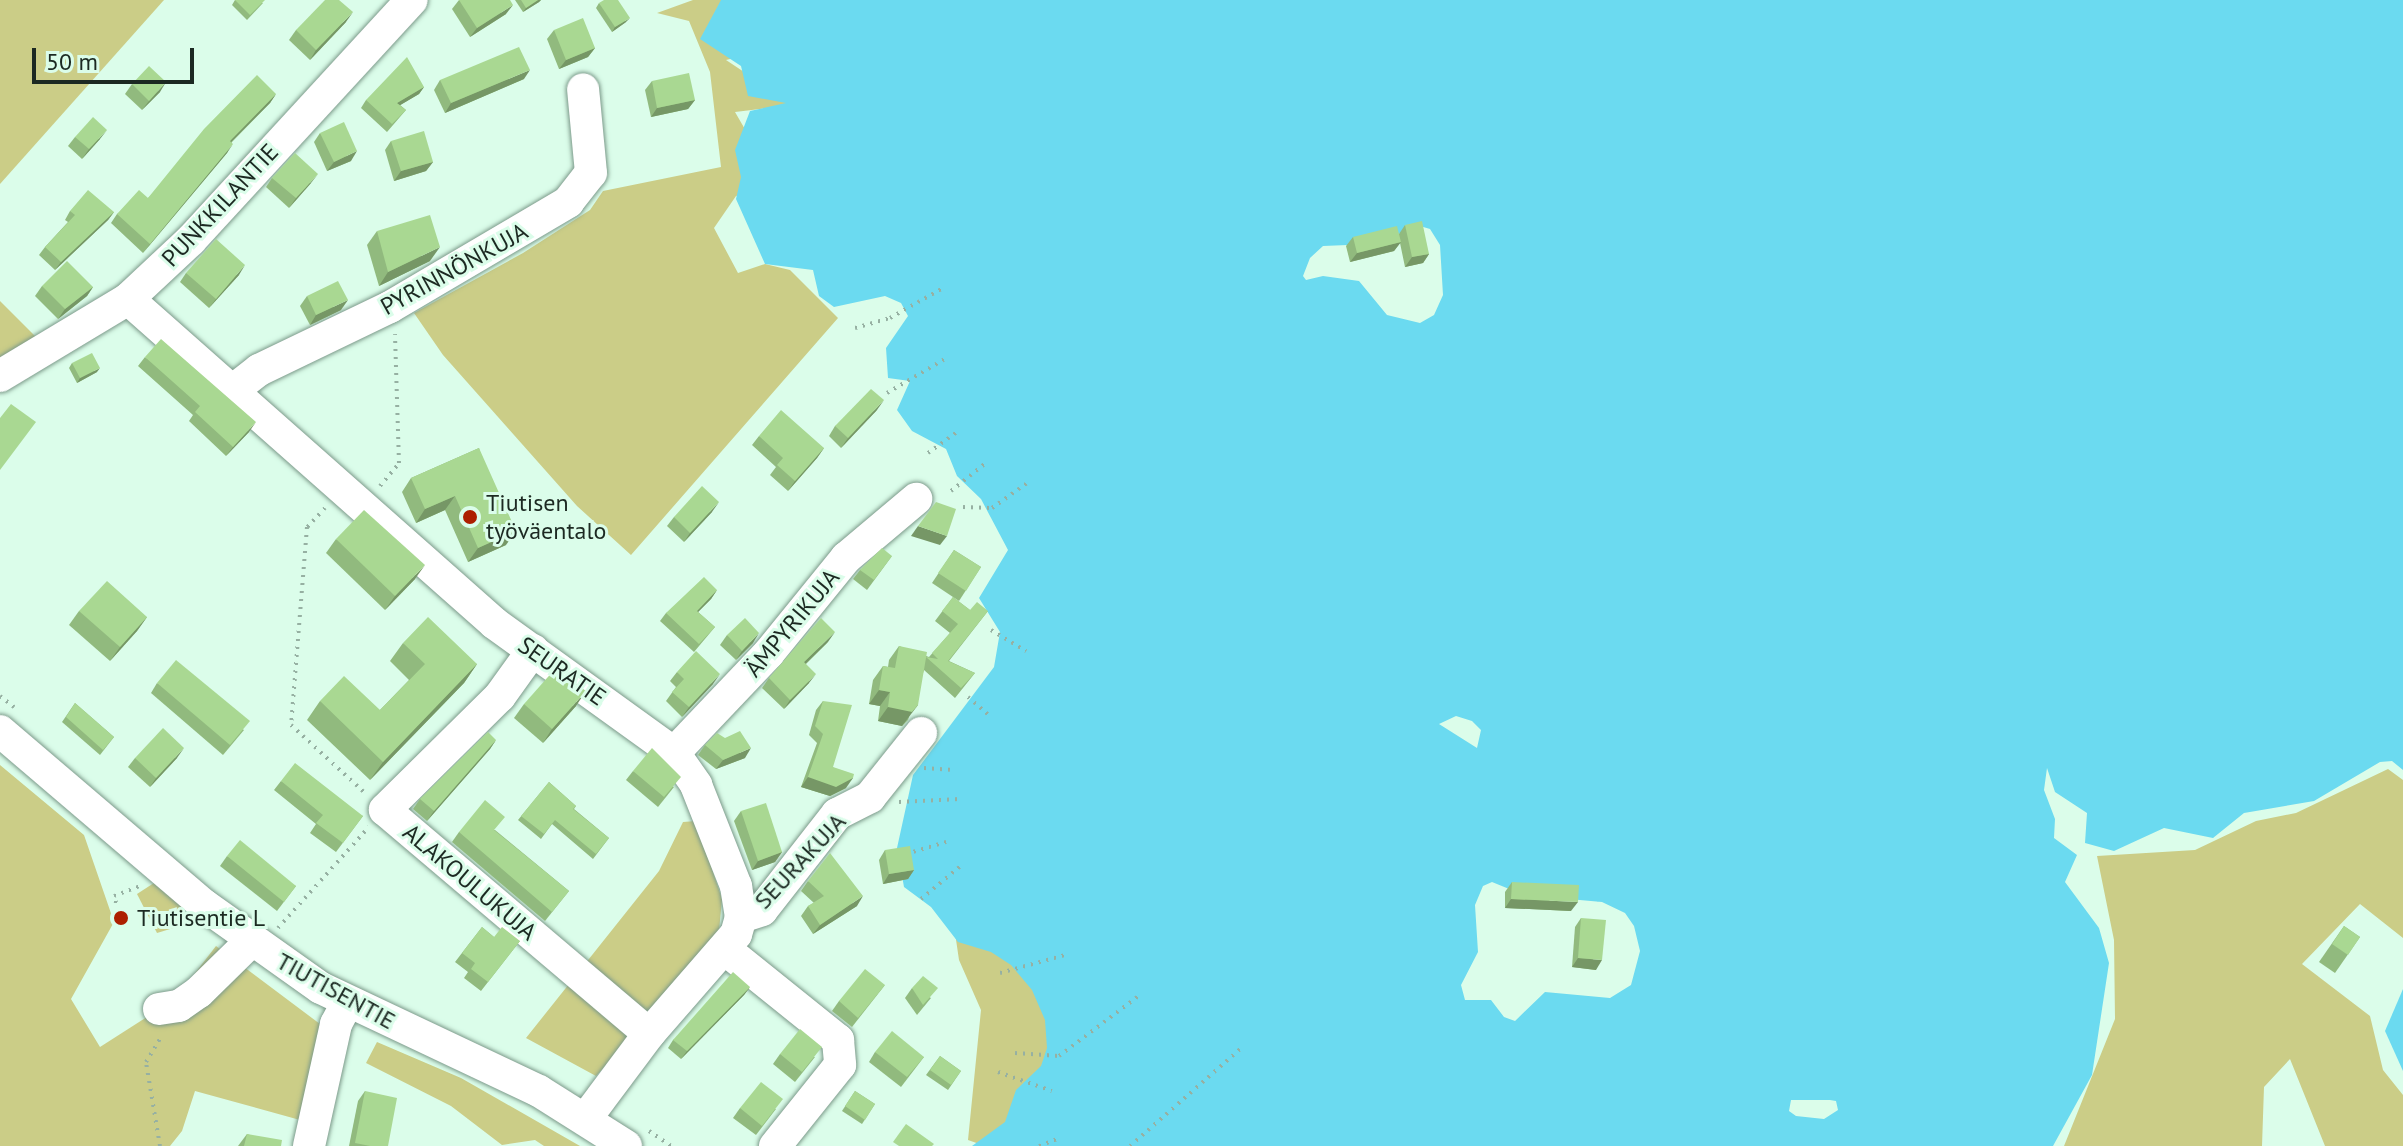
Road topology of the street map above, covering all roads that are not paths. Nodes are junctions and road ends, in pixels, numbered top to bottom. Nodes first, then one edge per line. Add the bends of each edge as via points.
1 (412, 0) edge
2 (583, 89) dead end
3 (128, 299) junction
4 (0, 376) edge
5 (232, 391) junction
6 (916, 499) dead end
7 (533, 650) junction
8 (12, 724) edge
9 (918, 746) road end
10 (674, 753) junction
11 (741, 917) junction
12 (265, 931) junction
13 (726, 950) junction
14 (347, 1003) junction
15 (165, 1016) road end
16 (649, 1034) junction
17 (587, 1117) junction
18 (636, 1138) edge
19 (309, 1146) edge
20 (775, 1146) edge

1 - 3 street, PUNKKILANTIE via 191,240
2 - 5 street, PYRINNÖNKUJA via 591,173 568,202 390,307 259,370
3 - 4 street, PUNKKILANTIE
3 - 5 street, SEURATIE
5 - 7 street, SEURATIE via 494,623
6 - 10 street, ÄMPYRIKUJA via 846,558 768,654
7 - 10 street, SEURATIE
7 - 16 street, ALAKOULUKUJA via 500,696 385,810
8 - 12 street, TIUTISENTIE
9 - 11 street, SEURAKUJA via 870,797 837,814 762,910
10 - 11 street, SEURATIE via 696,785 736,886
11 - 13 street
12 - 14 street, TIUTISENTIE
12 - 15 street
13 - 16 street
13 - 20 street via 838,1040 840,1065
14 - 17 street, TIUTISENTIE
14 - 19 street via 336,1024
16 - 17 street
17 - 18 street, TIUTISENTIE

